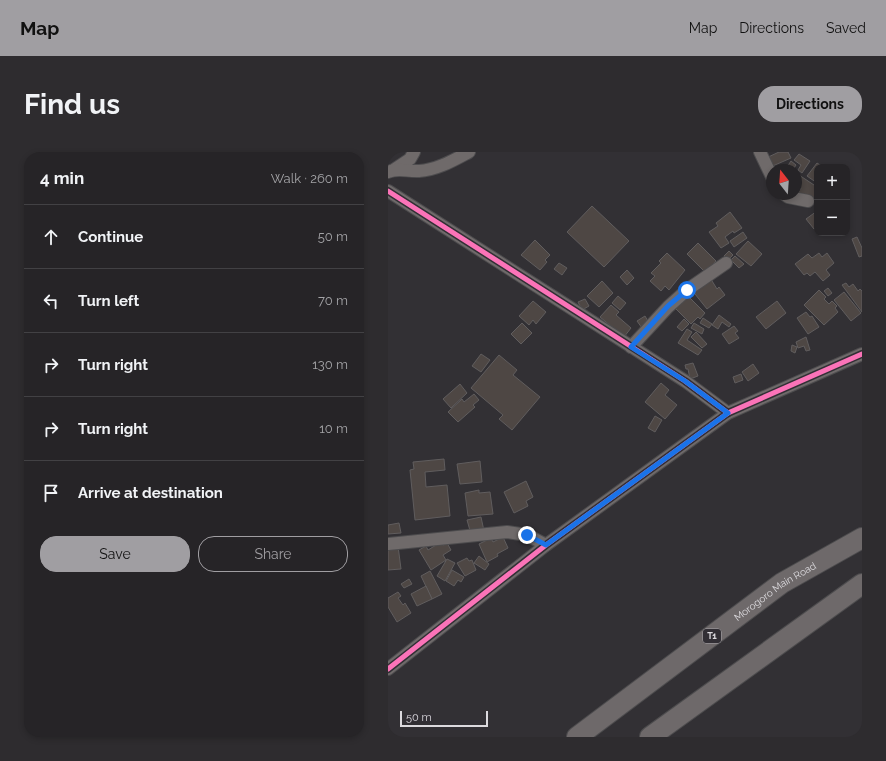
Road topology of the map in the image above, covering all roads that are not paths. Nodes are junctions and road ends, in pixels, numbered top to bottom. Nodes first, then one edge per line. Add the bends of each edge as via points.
1 (414, 152) edge
2 (469, 152) edge
3 (760, 152) edge
4 (766, 164) edge
5 (391, 170) edge
6 (388, 191) edge
7 (802, 200) edge
8 (808, 201) dead end
9 (726, 263) dead end
10 (631, 347) junction
11 (862, 354) edge
12 (728, 413) junction
13 (862, 538) edge
14 (388, 544) edge
15 (546, 545) junction
16 (862, 584) edge
17 (388, 669) edge
18 (577, 737) edge
19 (650, 737) edge

1 - 5 street via 410,159
2 - 5 street via 439,167 419,171
3 - 4 street
6 - 10 street
7 - 8 street
9 - 10 street via 668,306
10 - 12 street via 685,381
11 - 12 street
12 - 15 street
13 - 18 highway, Morogoro Main Road / T1 via 782,583
14 - 15 street via 507,532 527,535
15 - 17 street
16 - 19 highway

